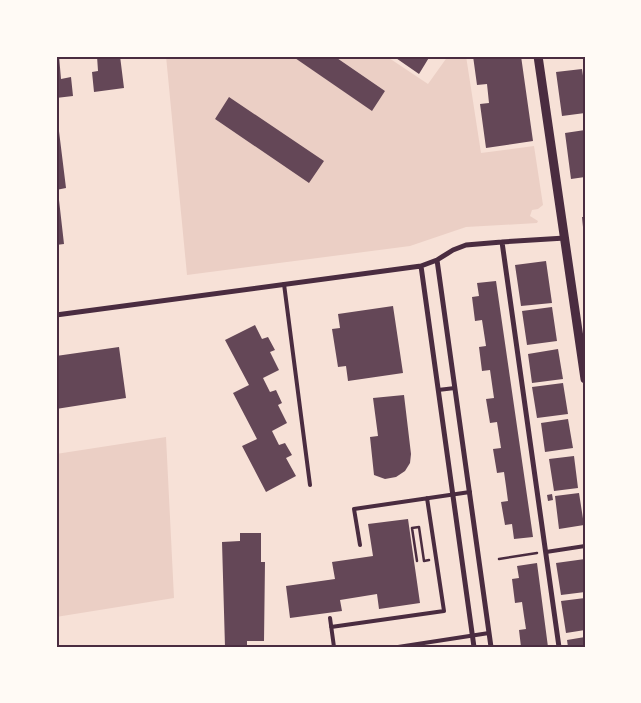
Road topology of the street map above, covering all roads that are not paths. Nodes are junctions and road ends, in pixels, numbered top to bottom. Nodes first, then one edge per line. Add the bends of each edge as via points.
1 (538, 56) edge
2 (564, 238) junction
3 (502, 242) junction
4 (437, 260) junction
5 (421, 266) junction
6 (284, 284) junction
7 (56, 315) edge
8 (585, 379) edge
9 (455, 388) junction
10 (438, 390) junction
11 (310, 485) dead end
12 (470, 492) junction
13 (453, 494) junction
14 (427, 498) junction
15 (360, 545) dead end
16 (585, 546) edge
17 (546, 552) junction
18 (330, 618) dead end
19 (331, 626) junction
20 (489, 633) junction
21 (472, 635) junction
22 (334, 647) edge
23 (398, 647) edge
24 (474, 647) edge
25 (491, 647) edge
26 (559, 647) edge

1 - 2 street
2 - 3 street
2 - 8 street
3 - 4 street via 466,245
3 - 17 street
4 - 5 street
4 - 9 street
5 - 6 street
5 - 10 street
6 - 7 street
6 - 11 lane
9 - 10 lane
9 - 12 street
10 - 13 street
12 - 13 lane
12 - 20 street
13 - 14 lane
13 - 21 street
14 - 15 lane via 354,508
14 - 19 lane via 444,610
16 - 17 lane
17 - 26 street
18 - 19 lane
19 - 22 lane
20 - 21 lane
20 - 25 street
21 - 23 lane
21 - 24 street

